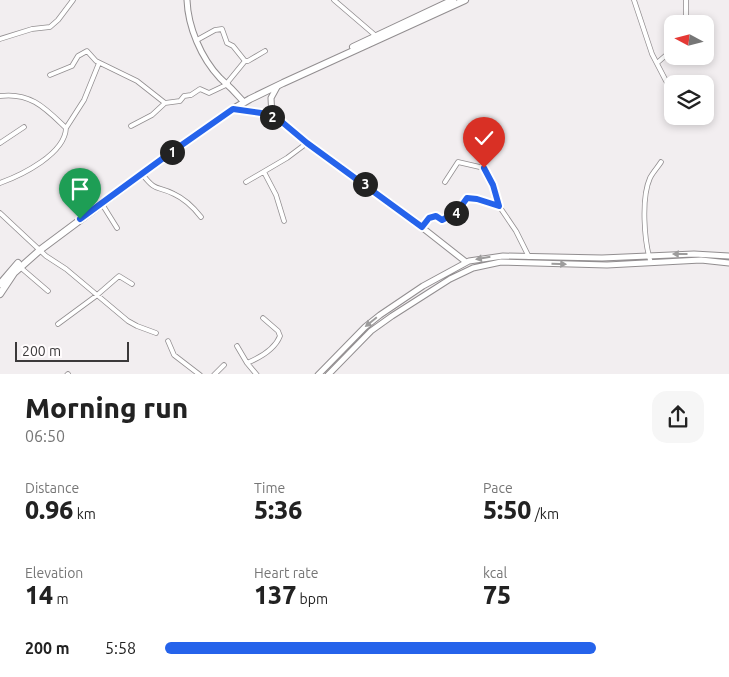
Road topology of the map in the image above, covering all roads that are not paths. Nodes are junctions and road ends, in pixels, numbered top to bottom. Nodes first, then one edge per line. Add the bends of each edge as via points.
1 (73, 0) edge
2 (187, 0) edge
3 (334, 0) edge
4 (453, 0) edge
5 (465, 0) edge
6 (634, 0) edge
7 (686, 0) edge
8 (686, 15) edge
9 (376, 36) junction
10 (0, 39) edge
11 (197, 40) junction
12 (264, 51) dead end
13 (664, 58) edge
14 (245, 61) junction
15 (99, 62) junction
16 (657, 63) junction
17 (50, 75) dead end
18 (664, 77) edge
19 (227, 84) junction
20 (280, 84) junction
21 (0, 96) edge
22 (242, 100) junction
23 (165, 103) junction
24 (233, 109) junction
25 (272, 117) junction
26 (131, 126) dead end
27 (24, 127) dead end
28 (66, 128) junction
29 (307, 143) junction
30 (0, 144) edge
31 (661, 162) dead end
32 (264, 172) junction
33 (142, 174) junction
34 (0, 182) edge
35 (246, 182) dead end
36 (445, 182) dead end
37 (102, 204) junction
38 (499, 206) junction
39 (0, 213) edge
40 (201, 217) dead end
41 (284, 221) dead end
42 (422, 227) junction
43 (117, 228) dead end
44 (39, 248) junction
45 (648, 255) junction
46 (729, 256) edge
47 (529, 257) junction
48 (466, 262) junction
49 (651, 262) junction
50 (729, 263) edge
51 (20, 268) junction
52 (0, 284) edge
53 (132, 284) dead end
54 (48, 291) dead end
55 (0, 294) edge
56 (96, 296) junction
57 (263, 318) dead end
58 (58, 324) dead end
59 (156, 333) dead end
60 (168, 341) dead end
61 (237, 346) dead end
62 (338, 358) junction
63 (247, 363) junction
64 (224, 365) dead end
65 (200, 374) edge
66 (214, 374) edge
67 (257, 374) edge
68 (318, 374) edge
69 (330, 374) edge

1 - 10 street via 50,27
2 - 11 street via 191,28
3 - 9 street
4 - 9 main road
5 - 20 main road
6 - 16 street
7 - 8 street
9 - 22 main road
11 - 14 street via 222,29 227,43
11 - 19 street via 212,67
12 - 14 street
13 - 16 street
14 - 19 street
15 - 17 street via 88,51 78,56 68,69
15 - 23 street via 136,81
15 - 28 street via 84,100
16 - 18 street
19 - 22 street
19 - 23 street via 209,93 200,89 180,101
20 - 24 main road
20 - 25 street via 271,98
21 - 28 street via 35,101
22 - 44 main road via 188,136
23 - 26 street via 152,115
24 - 25 street
24 - 33 main road
25 - 29 street
27 - 30 street
28 - 34 street via 65,139 39,163
29 - 32 street
29 - 42 street
31 - 45 street via 649,180 645,204
32 - 35 street
32 - 41 street
33 - 37 main road
33 - 40 street via 150,185 173,193
36 - 38 street via 458,162 484,168
37 - 43 street
37 - 44 main road
38 - 42 street via 467,198 457,212 442,220 436,216 429,218
38 - 47 street
39 - 44 street
42 - 48 street
44 - 51 main road
44 - 52 main road via 11,270
44 - 56 street
46 -> 45 street
45 - 47 street
45 - 49 street
47 -> 48 street via 491,256
48 -> 62 street via 422,286 365,327
49 - 50 street via 701,260
62 -> 49 street via 392,316 473,268 501,262
51 - 54 street
51 - 55 main road
53 - 56 street via 119,276
56 - 58 street
56 - 59 street via 128,321
57 - 63 street via 280,336 278,341
60 - 65 street via 174,355
61 - 63 street
62 - 68 street
62 - 69 street
63 - 67 street
64 - 66 street

